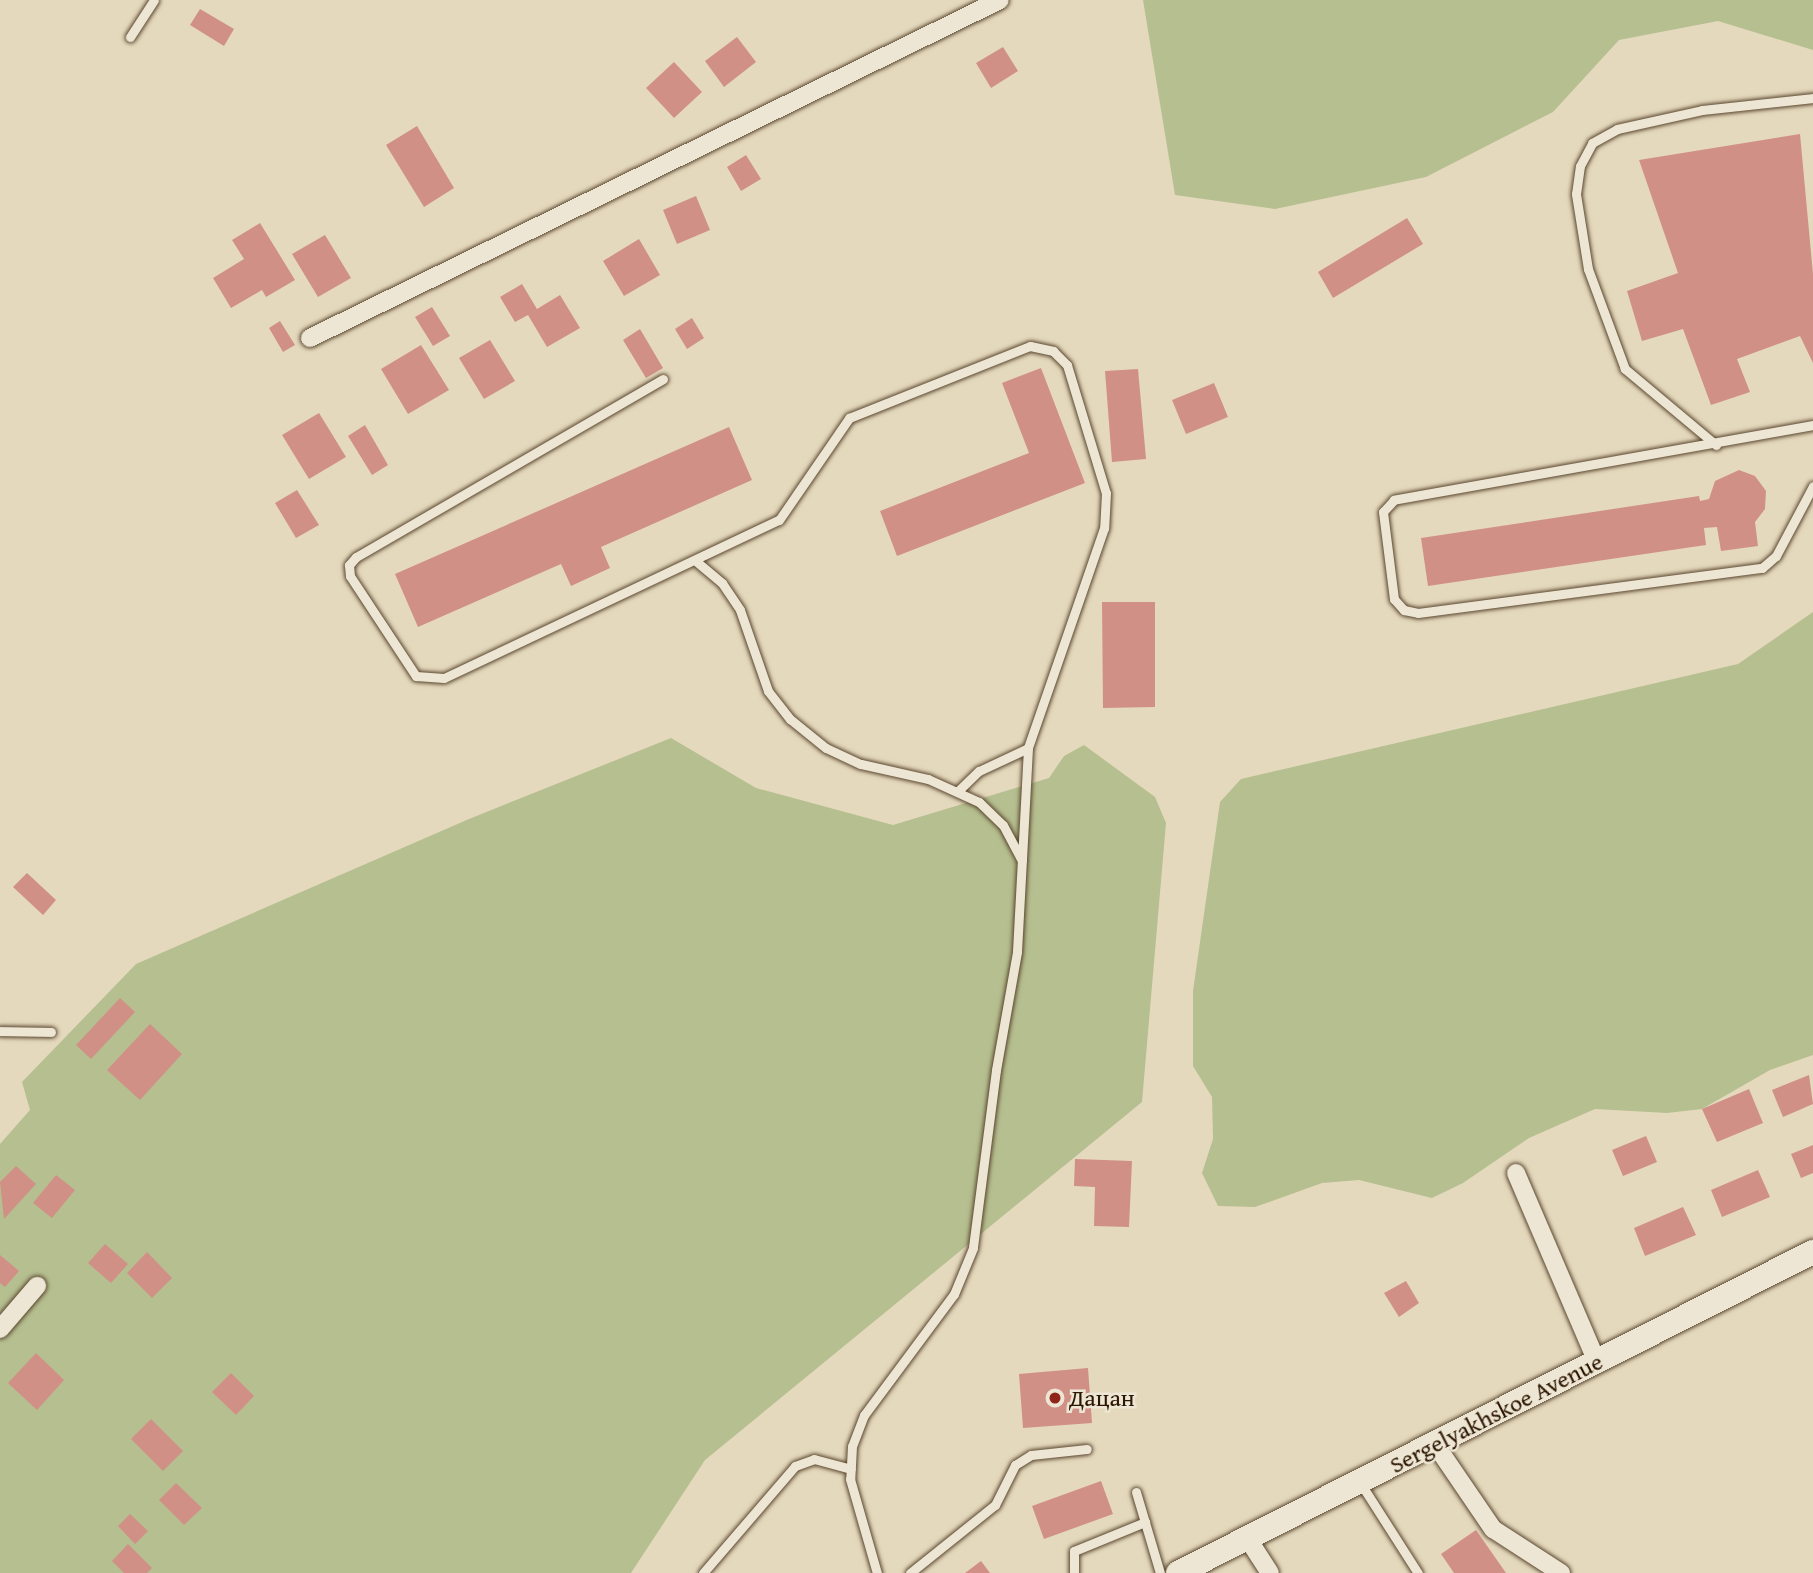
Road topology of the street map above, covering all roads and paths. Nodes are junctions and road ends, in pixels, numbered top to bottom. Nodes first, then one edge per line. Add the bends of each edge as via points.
1 (154, 0) edge
2 (1000, 0) edge
3 (130, 37) dead end
4 (1813, 98) edge
5 (310, 338) dead end
6 (663, 379) dead end
7 (1813, 425) edge
8 (1716, 445) junction
9 (1813, 486) edge
10 (697, 562) junction
11 (1028, 748) junction
12 (958, 791) junction
13 (1023, 862) junction
14 (0, 1031) edge
15 (51, 1032) dead end
16 (1516, 1173) dead end
17 (1813, 1252) edge
18 (37, 1286) dead end
19 (0, 1329) edge
20 (1597, 1362) junction
21 (1435, 1444) junction
22 (1087, 1449) dead end
23 (851, 1469) junction
24 (1360, 1482) junction
25 (1136, 1492) dead end
26 (1145, 1522) junction
27 (1248, 1539) junction
28 (702, 1573) edge
29 (877, 1573) edge
30 (910, 1573) edge
31 (1074, 1573) edge
32 (1160, 1573) edge
33 (1178, 1573) edge
34 (1270, 1573) edge
35 (1418, 1573) edge
36 (1561, 1573) edge

1 - 3 lane
2 - 5 street
4 - 8 lane via 1702,110 1617,129 1592,143 1580,166 1576,194 1588,269 1625,369
6 - 10 lane via 356,557 349,565 350,576 416,676 430,681
7 - 8 lane
8 - 9 lane via 1394,500 1383,512 1394,599 1404,610 1418,613 1762,568 1776,556
10 - 11 lane via 779,520 849,418 1030,346 1053,351 1067,365 1106,505 1104,528
10 - 12 lane via 722,583 740,610 768,691 790,719 826,748 860,764
11 - 12 lane via 979,771
11 - 13 lane
12 - 13 lane via 979,802 1003,825
13 - 23 lane via 1017,952 973,1248 954,1294 864,1415 852,1446
14 - 15 lane
16 - 20 street
17 - 20 main road, Sergelyakhskoe Avenue
18 - 19 street
20 - 21 main road, Sergelyakhskoe Avenue
21 - 24 main road, Sergelyakhskoe Avenue
21 - 36 street via 1493,1530
22 - 30 lane via 1031,1455 1015,1465 995,1505
23 - 28 lane via 814,1459 795,1466
23 - 29 lane
24 - 27 main road, Sergelyakhskoe Avenue
24 - 35 lane
25 - 26 lane
26 - 31 lane via 1074,1551
26 - 32 lane
27 - 33 main road, Sergelyakhskoe Avenue
27 - 34 street

